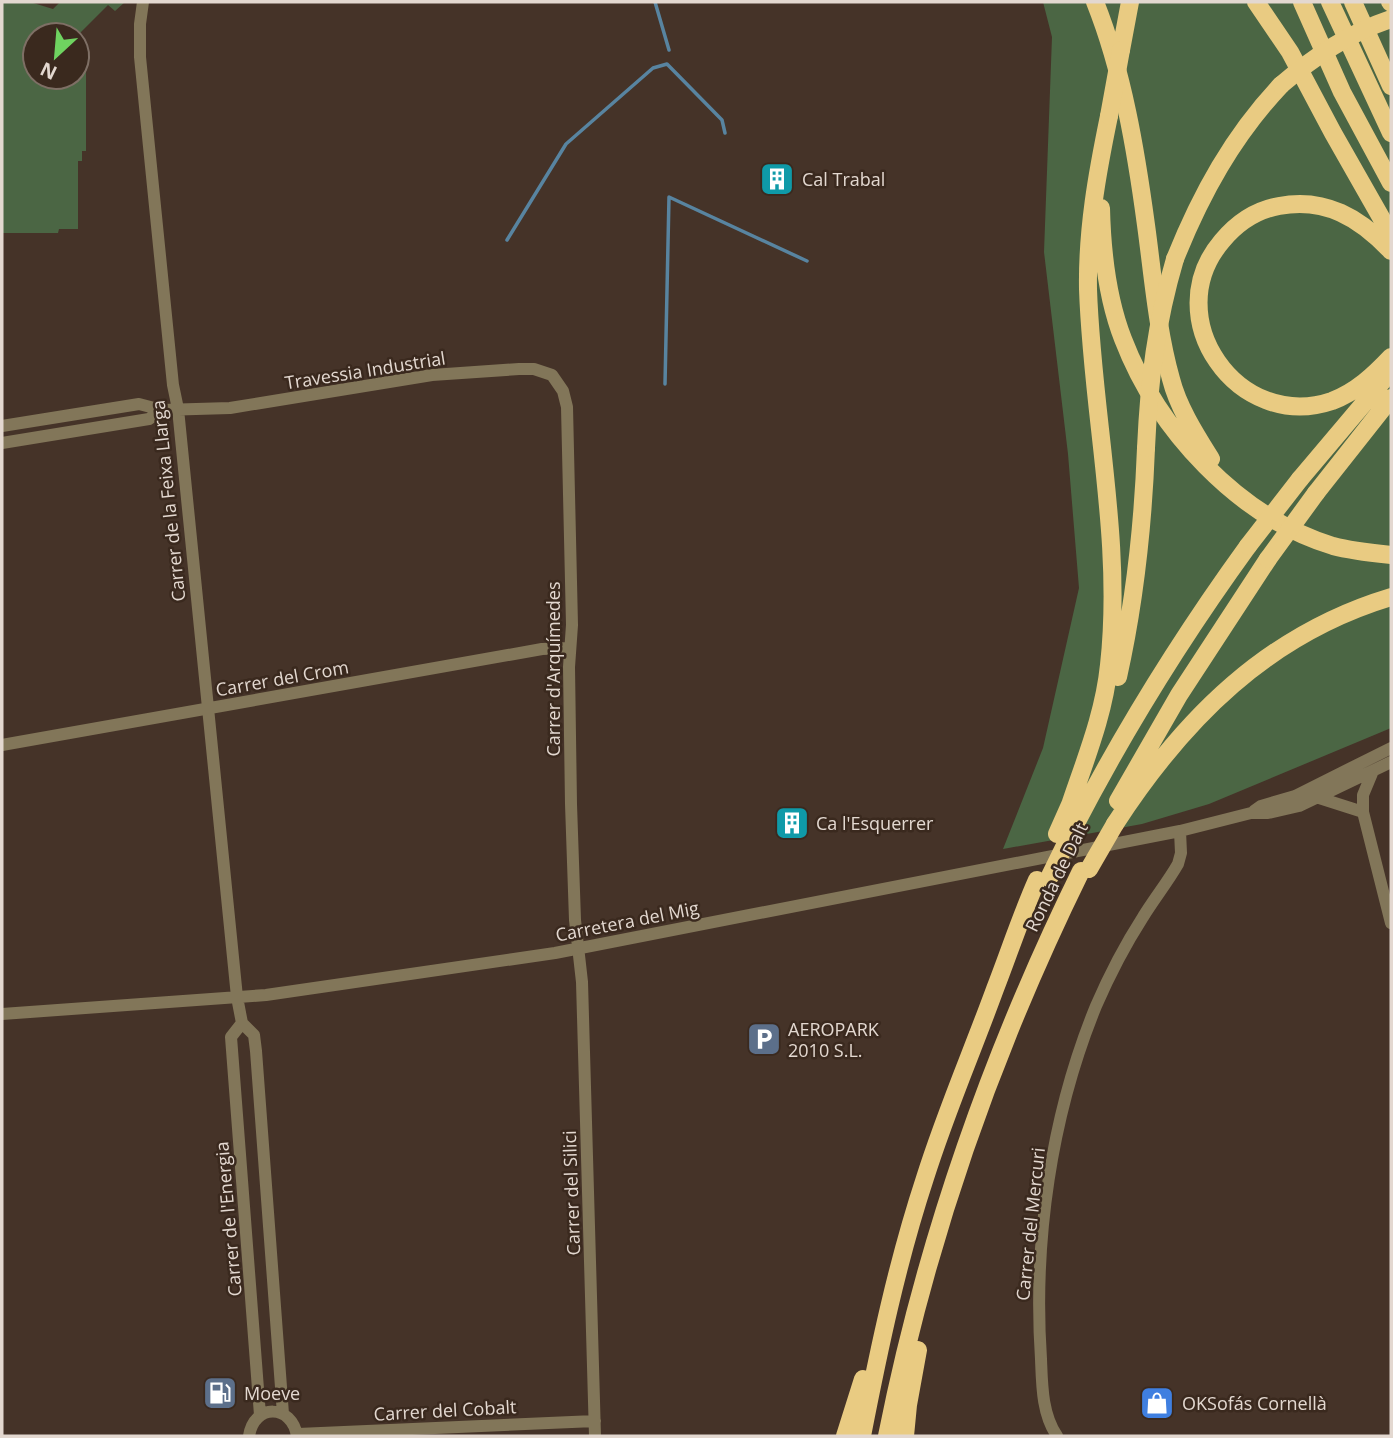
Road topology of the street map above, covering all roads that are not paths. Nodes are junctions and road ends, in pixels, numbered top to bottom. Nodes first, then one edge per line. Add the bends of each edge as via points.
1 (143, 2) edge
2 (1095, 2) edge
3 (1130, 2) edge
4 (1256, 2) edge
5 (1302, 2) edge
6 (1330, 2) edge
7 (1353, 2) edge
8 (1391, 19) edge
9 (1391, 86) edge
10 (1391, 133) edge
11 (1103, 147) junction
12 (1391, 183) edge
13 (1391, 235) edge
14 (1391, 251) edge
15 (1391, 357) edge
16 (1391, 370) edge
17 (564, 391) joint
18 (1391, 398) edge
19 (178, 409) junction
20 (162, 410) junction
21 (2, 426) edge
22 (2, 443) edge
23 (1246, 500) junction
24 (1391, 555) edge
25 (1391, 597) edge
26 (570, 648) junction
27 (208, 709) junction
28 (2, 745) edge
29 (1391, 748) edge
30 (1391, 762) edge
31 (1373, 771) junction
32 (1295, 796) junction
33 (1317, 797) junction
34 (1069, 808) junction
35 (1363, 812) junction
36 (1251, 813) junction
37 (1110, 825) junction
38 (1180, 831) junction
39 (1065, 833) junction
40 (1391, 923) edge
41 (578, 948) junction
42 (237, 997) junction
43 (2, 1014) edge
44 (242, 1023) junction
45 (955, 1178) junction
46 (893, 1286) junction
47 (283, 1414) junction
48 (260, 1415) junction
49 (595, 1421) junction
50 (297, 1435) edge
51 (249, 1436) edge
52 (596, 1436) edge
53 (845, 1436) edge
54 (862, 1436) edge
55 (887, 1436) edge
56 (905, 1436) edge
57 (1056, 1436) edge

1 - 19 street, Carrer de la Feixa Llarga via 141,70
2 - 23 highway via 1134,143 1171,380 1196,437
3 - 11 highway, bridge
4 - 13 highway via 1290,52
5 - 12 highway via 1342,92
6 - 10 highway
7 - 9 highway
8 - 34 highway, bridge via 1325,49 1281,85 1218,167 1188,225 1165,293 1153,351 1140,544 1129,628 1106,719
11 - 23 highway via 1103,250 1122,338 1163,415 1215,475
11 - 34 highway via 1091,214 1088,287 1111,547 1112,642 1100,717
14 - 15 highway via 1364,225 1332,208 1313,203 1274,206 1240,223 1217,247 1201,282 1199,302 1200,323 1217,363 1232,380 1265,400 1300,405 1334,400 1364,383
16 - 39 highway, bridge via 1248,546 1161,674
17 - 19 street, Travessia Industrial via 552,375 519,369 432,375 230,408
17 - 26 street, Carrer d'Arquímedes
18 - 37 highway, Ronda de Dalt, bridge via 1268,559 1179,695
19 - 20 street, Travessia Industrial
19 - 27 street, Carrer de la Feixa Llarga
20 - 21 street, Travessia Industrial via 139,404
20 - 22 street, Travessia Industrial via 149,419
23 - 24 highway via 1278,522 1334,546
25 - 37 highway via 1306,632 1240,677 1169,747
26 - 27 street, Carrer del Crom via 542,649
26 - 41 street, Carrer d'Arquímedes
27 - 28 street, Carrer del Crom
27 - 42 street, Carrer de la Feixa Llarga
29 - 32 street, Carretera del Mig
30 - 31 street, Carretera del Mig
31 - 33 street, Carretera del Mig
31 - 35 street via 1363,794
32 - 33 street
32 - 36 street, Carretera del Mig
33 - 35 street
33 - 36 street, Carretera del Mig via 1286,810
34 - 39 highway
35 - 40 street
36 - 38 street, Carretera del Mig
37 - 45 highway, Ronda de Dalt via 1046,944
38 - 41 street, Carretera del Mig
38 - 57 street, Carrer del Mercuri via 1178,864 1127,944 1089,1025 1054,1151 1043,1229 1038,1322 1046,1410
39 - 46 highway, bridge via 958,1082
41 - 42 street, Carretera del Mig
41 - 49 street, Carrer del Silici
42 - 43 street, Carretera del Mig
42 - 44 street, Carrer de l'Energia
44 - 47 street, Carrer de l'Energia via 254,1038
44 - 48 street, Carrer de l'Energia via 232,1037
45 - 55 highway, Ronda de Dalt
45 - 56 highway
46 - 53 highway
46 - 54 highway
47 - 48 street
47 - 50 street via 295,1425
48 - 51 street
49 - 50 street, Carrer del Cobalt
49 - 52 street, Carrer del Silici

